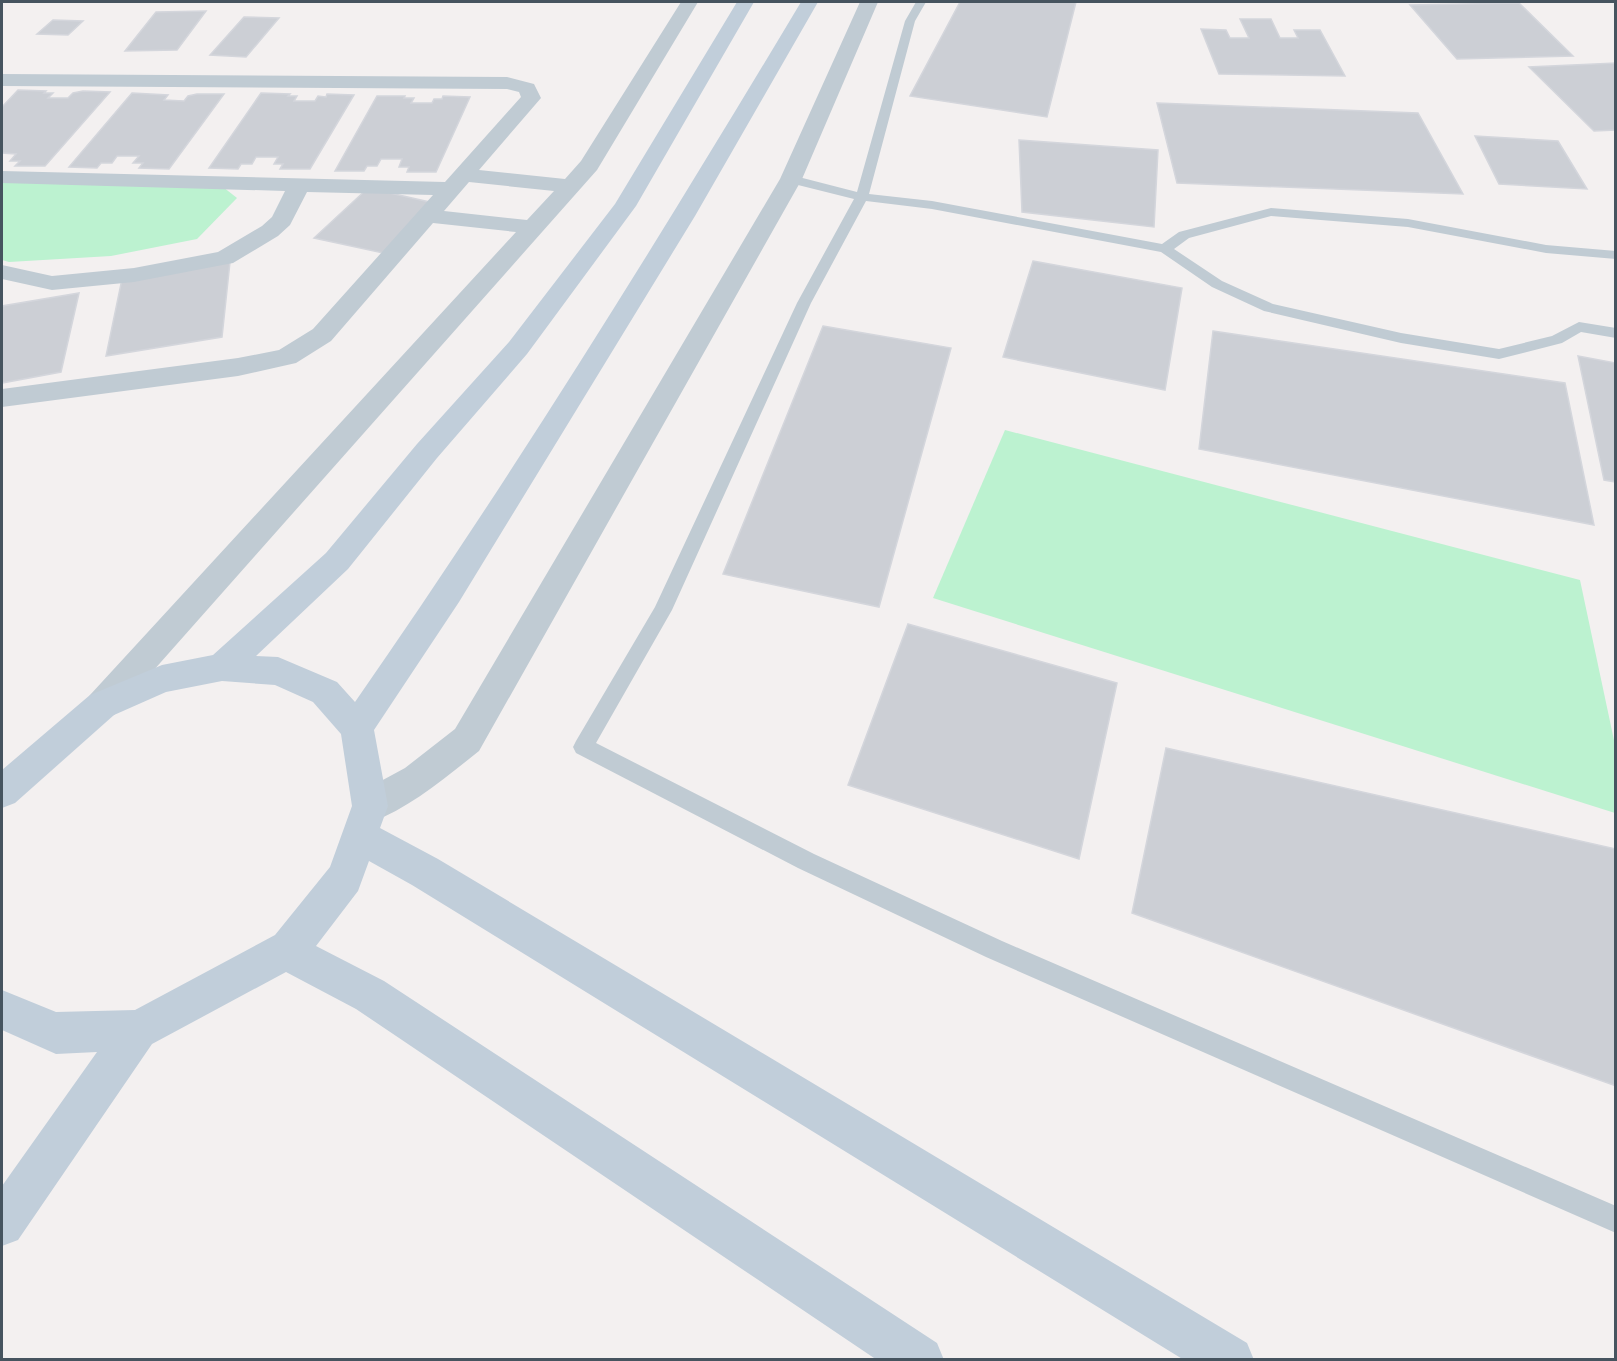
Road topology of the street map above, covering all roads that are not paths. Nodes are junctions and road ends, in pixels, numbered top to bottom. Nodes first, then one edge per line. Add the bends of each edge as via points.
1 (689, 2) edge
2 (745, 2) edge
3 (810, 2) edge
4 (869, 2) edge
5 (921, 2) edge
6 (2, 80) edge
7 (2, 177) edge
8 (790, 179) junction
9 (457, 182) junction
10 (300, 185) junction
11 (570, 186) junction
12 (862, 197) junction
13 (427, 216) junction
14 (533, 227) junction
15 (1165, 249) junction
16 (1616, 255) edge
17 (2, 272) edge
18 (1616, 333) edge
19 (2, 398) edge
20 (222, 667) junction
21 (102, 705) junction
22 (357, 728) junction
23 (2, 789) edge
24 (365, 821) junction
25 (289, 949) junction
26 (2, 1010) edge
27 (138, 1030) junction
28 (1616, 1220) edge
29 (2, 1224) edge
30 (920, 1359) edge
31 (1230, 1359) edge

1 - 11 street via 589,165
2 - 20 street via 625,206 518,348 337,561
3 - 22 street via 684,216 448,593
4 - 8 street
5 - 12 lane via 910,21
6 - 9 street via 507,83 527,88 531,98
7 - 10 street
8 - 12 lane
8 - 24 street via 466,740
9 - 10 street
9 - 11 street
9 - 13 street
10 - 17 street via 282,220 225,258 134,275 52,283
11 - 14 street
12 - 15 lane via 932,205
12 - 28 lane via 804,303 663,610 583,747 806,861 984,944
13 - 14 street
13 - 19 street via 322,335 287,357
14 - 21 street
15 - 16 lane via 1184,235 1271,212 1408,223 1546,249
15 - 18 lane via 1217,284 1269,308 1401,338 1499,354 1557,340 1579,327
20 - 21 street via 162,679
20 - 22 street via 278,671 325,692
21 - 23 street
22 - 24 street
24 - 25 street via 345,878
24 - 31 street via 425,872
25 - 27 street
25 - 30 street via 297,957 370,994
26 - 27 street via 56,1033
27 - 29 street

